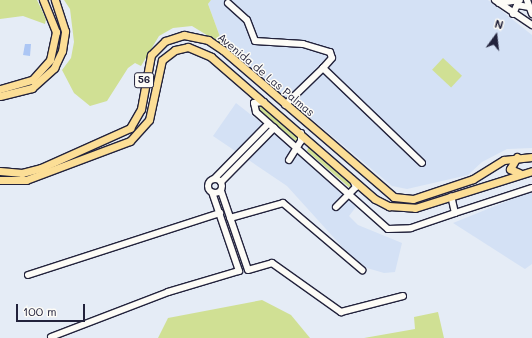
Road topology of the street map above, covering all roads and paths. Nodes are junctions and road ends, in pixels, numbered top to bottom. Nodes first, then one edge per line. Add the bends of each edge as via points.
1 (43, 0) edge
2 (55, 0) edge
3 (520, 0) edge
4 (527, 0) edge
5 (496, 1) edge
6 (228, 3) dead end
7 (528, 7) junction
8 (513, 14) junction
9 (532, 14) edge
10 (532, 25) edge
11 (323, 68) junction
12 (0, 89) edge
13 (0, 96) edge
14 (269, 105) junction
15 (285, 105) junction
16 (268, 123) junction
17 (274, 128) junction
18 (301, 133) junction
19 (313, 143) junction
20 (299, 149) junction
21 (518, 156) junction
22 (532, 157) edge
23 (290, 161) dead end
24 (422, 163) dead end
25 (0, 171) edge
26 (532, 171) edge
27 (519, 173) junction
28 (214, 179) junction
29 (353, 179) junction
30 (0, 180) edge
31 (221, 182) junction
32 (532, 188) edge
33 (221, 191) junction
34 (212, 192) junction
35 (350, 194) junction
36 (451, 196) junction
37 (336, 207) dead end
38 (220, 213) junction
39 (455, 213) junction
40 (230, 218) junction
41 (362, 270) dead end
42 (28, 275) dead end
43 (403, 296) dead end
44 (51, 337) dead end

1 - 12 main road via 56,32 50,60 32,80
2 - 13 main road via 65,31 62,51 54,68 32,88
3 - 5 street
4 - 7 street
5 - 8 street
6 - 11 street via 247,20 255,41 302,44 330,52 332,58
7 - 8 street via 517,5
7 - 9 street
8 - 10 street
11 - 15 street
11 - 24 street
14 - 16 street via 259,101 254,106
14 - 18 main road, Avenida de Las Palmas / 56
14 - 30 main road, Avenida de Las Palmas / 56 via 206,53 194,48 180,48 162,60 149,120 130,141 26,180
15 - 21 main road, Avenida de Las Palmas / 56 via 377,186 399,198 413,199 474,179 504,160
15 - 25 main road, Avenida de Las Palmas / 56 via 214,43 196,36 177,36 165,41 151,55 141,109 130,128 41,168 22,173
16 - 17 street
16 - 28 street
17 - 20 street
17 - 31 street
18 - 19 main road, Avenida de Las Palmas / 56
18 - 20 street
19 - 20 street
19 - 29 main road, Avenida de Las Palmas / 56
20 - 23 street
20 - 35 street
21 - 22 main road, Avenida de Las Palmas / 56
21 - 27 main road via 509,166 511,172
26 - 27 main road, Avenida de Las Palmas / 56
27 - 36 main road, Avenida de Las Palmas / 56
28 - 31 street
28 - 34 street via 209,185
29 - 35 street via 356,187
29 - 36 main road, Avenida de Las Palmas / 56 via 375,199 397,208 415,208
31 - 33 street
32 - 39 street
33 - 34 street
33 - 40 street
34 - 38 street
35 - 37 street
35 - 39 street via 388,229 410,228
36 - 39 street
38 - 42 street
38 - 44 street via 239,271 168,292
40 - 41 street via 283,203
40 - 43 street via 248,270 272,263 341,312

